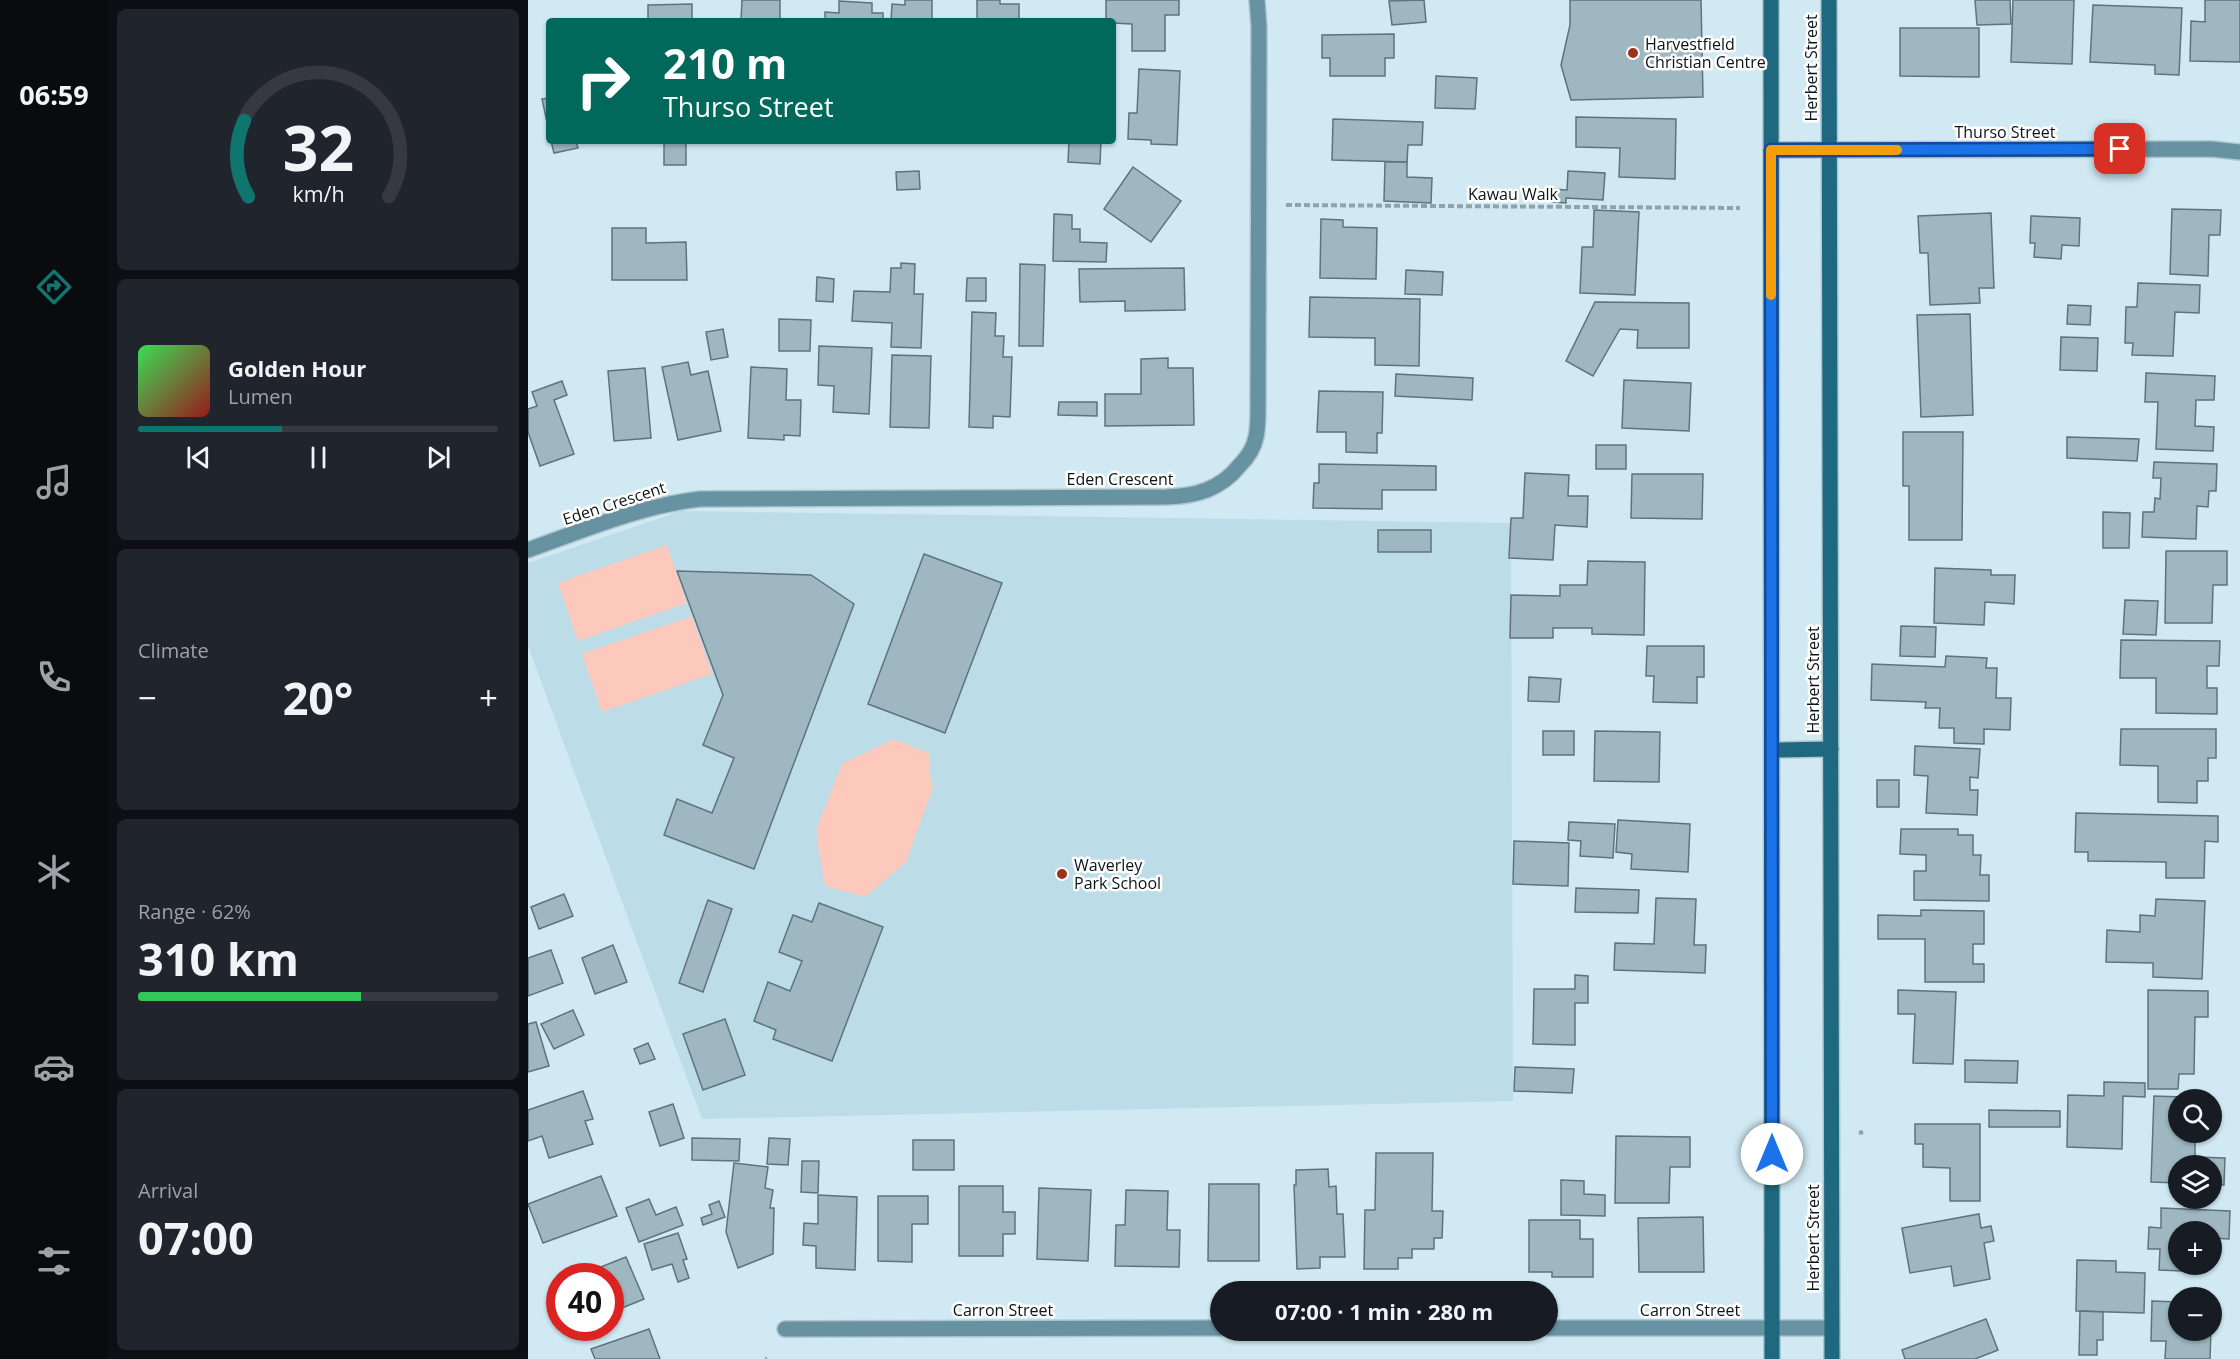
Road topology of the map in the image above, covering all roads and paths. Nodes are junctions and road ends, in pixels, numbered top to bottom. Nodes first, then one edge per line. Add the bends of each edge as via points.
1 (1257, 0) edge
2 (1771, 0) edge
3 (1829, 0) edge
4 (1771, 150) junction
5 (1830, 150) junction
6 (2240, 152) edge
7 (1286, 205) dead end
8 (1740, 208) dead end
9 (528, 550) edge
10 (1831, 748) junction
11 (1772, 750) junction
12 (1210, 1328) edge
13 (1558, 1328) edge
14 (1772, 1328) junction
15 (1832, 1328) junction
16 (785, 1329) dead end
17 (1773, 1359) edge
18 (1832, 1359) edge

1 - 9 street, Eden Crescent via 1258,409 1256,438 1247,458 1232,476 1211,490 1189,496 670,502
2 - 4 street
3 - 5 street, Herbert Street
4 - 5 street, Thurso Street
4 - 11 street
5 - 6 street, Thurso Street
5 - 10 street, Herbert Street
7 - 8 path, Kawau Walk
10 - 11 street
10 - 15 street, Herbert Street
11 - 14 street
12 - 16 street, Carron Street
13 - 14 street, Carron Street
14 - 15 street, Carron Street
14 - 17 street
15 - 18 street, Herbert Street

